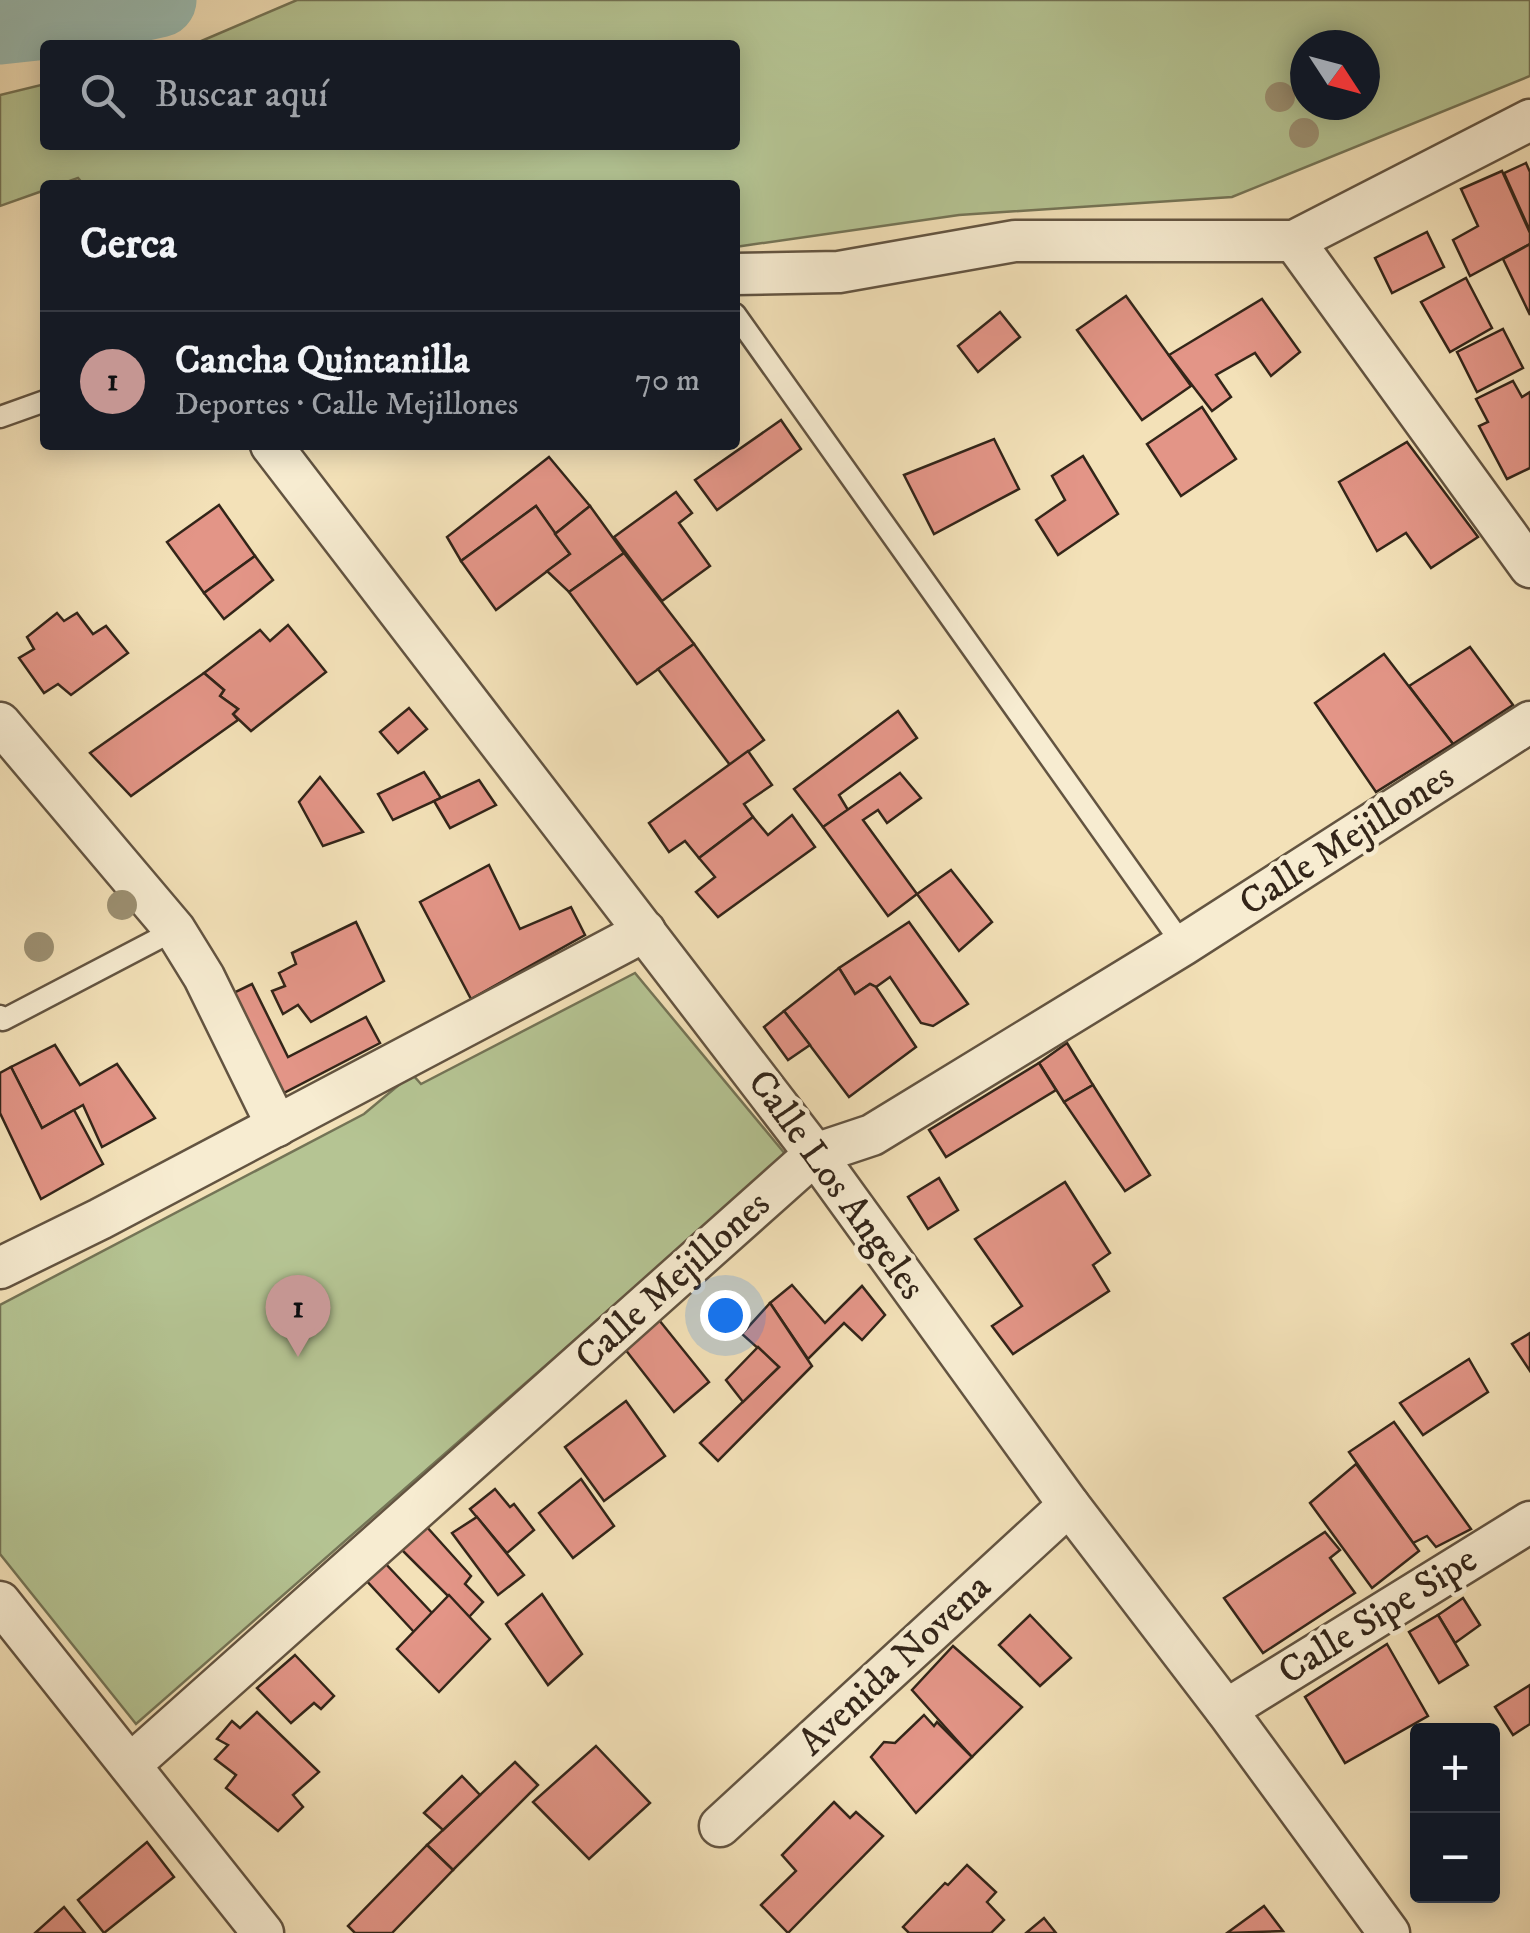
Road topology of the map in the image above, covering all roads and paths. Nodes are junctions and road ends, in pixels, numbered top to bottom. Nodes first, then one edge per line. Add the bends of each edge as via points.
1 (1530, 120) edge
2 (1294, 241) junction
3 (740, 274) edge
4 (740, 321) edge
5 (40, 403) edge
6 (0, 418) edge
7 (274, 450) edge
8 (1530, 566) edge
9 (1530, 722) edge
10 (0, 723) edge
11 (176, 930) junction
12 (645, 931) junction
13 (1183, 946) junction
14 (0, 1016) edge
15 (277, 1126) junction
16 (816, 1154) junction
17 (0, 1268) edge
18 (1069, 1505) junction
19 (1530, 1522) edge
20 (0, 1602) edge
21 (1226, 1710) junction
22 (130, 1764) junction
23 (720, 1826) dead end
24 (263, 1933) edge
25 (1389, 1933) edge

1 - 2 street
2 - 3 street via 1015,242 839,272
2 - 8 street
4 - 13 lane
5 - 6 lane
7 - 12 street, Calle Los Angeles
9 - 13 street, Calle Mejillones
10 - 11 street
11 - 14 lane
11 - 15 street
12 - 15 street
12 - 16 street, Calle Los Angeles
13 - 16 street, Calle Mejillones via 872,1135
15 - 17 street
16 - 18 street, Calle Los Angeles
16 - 22 street, Calle Mejillones
18 - 21 street, Calle Los Angeles
18 - 23 street, Avenida Novena
19 - 21 street, Calle Sipe Sipe
20 - 22 street
21 - 25 street, Calle Los Angeles
22 - 24 street

